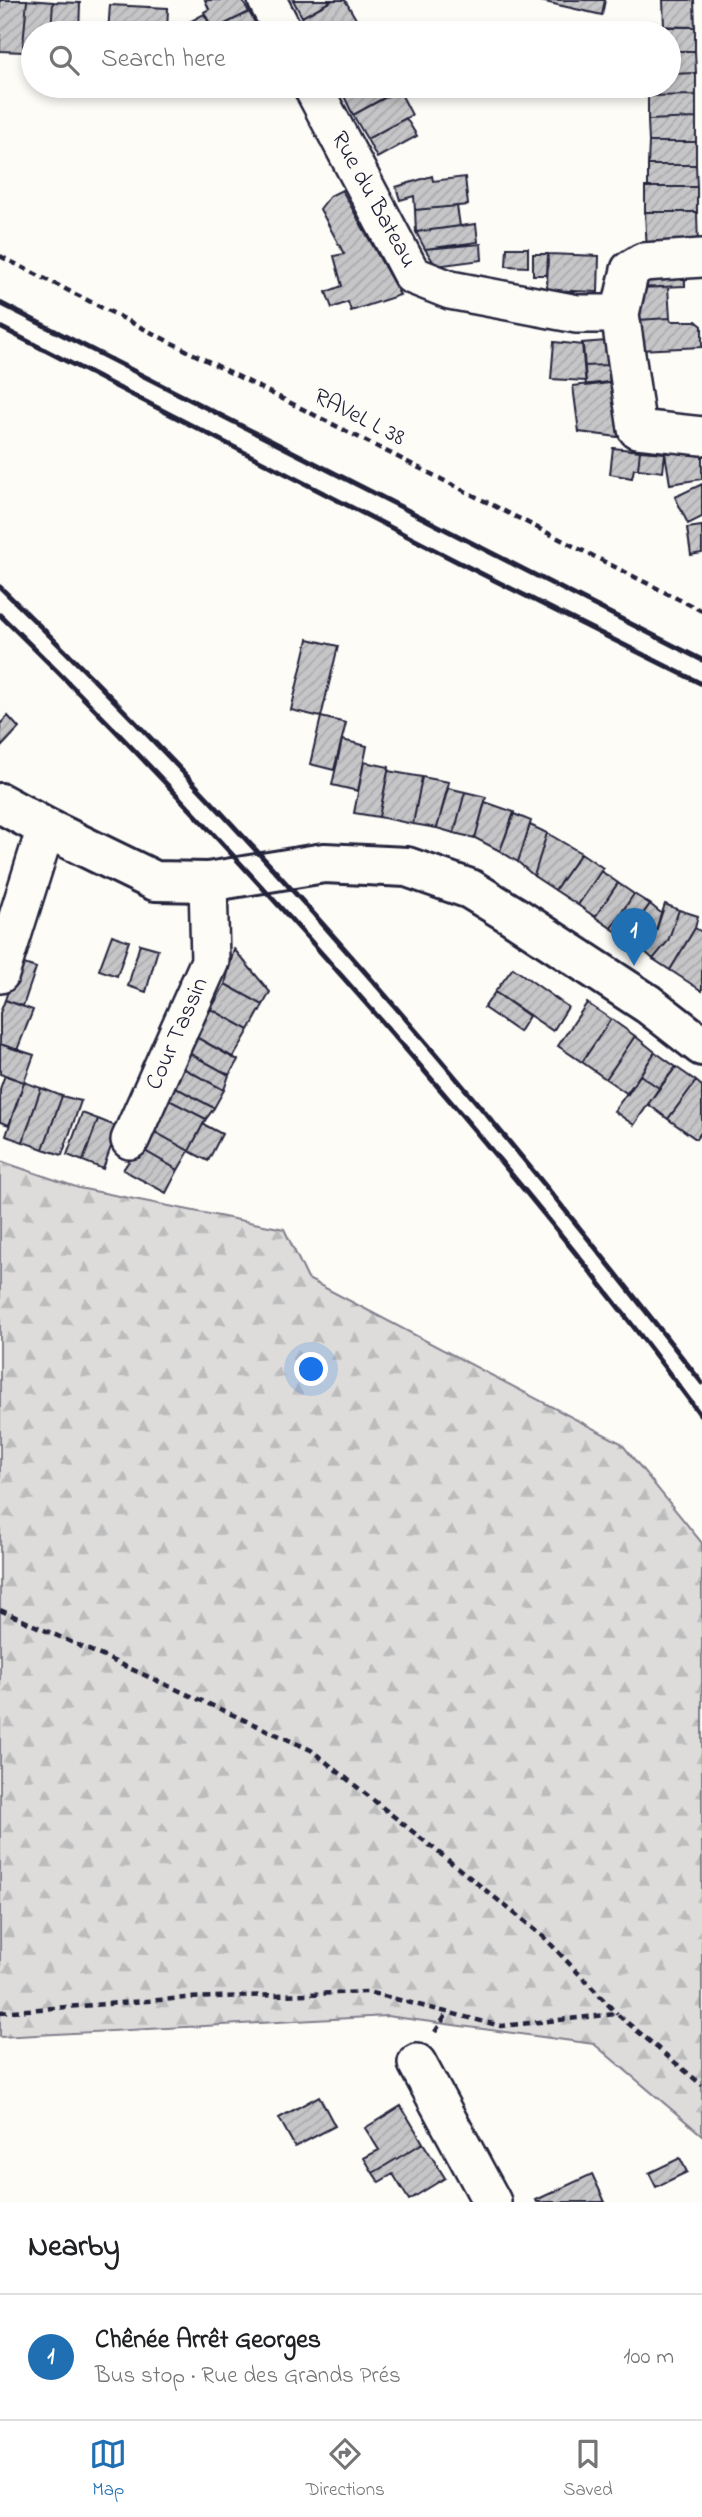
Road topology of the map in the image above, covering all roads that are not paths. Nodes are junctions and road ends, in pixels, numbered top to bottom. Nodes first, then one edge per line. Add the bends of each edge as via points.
1 (267, 0) edge
2 (278, 21) edge
3 (318, 98) edge
4 (702, 258) edge
5 (620, 314) junction
6 (702, 436) edge
7 (0, 803) edge
8 (46, 828) junction
9 (208, 882) junction
10 (0, 974) edge
11 (702, 1046) edge
12 (130, 1140) dead end
13 (417, 2063) dead end
14 (492, 2202) edge

1 - 2 street
3 - 5 street, Rue du Bateau via 412,275 463,293 577,314
4 - 5 street via 643,262 630,270
5 - 6 street via 637,429
7 - 8 main road
8 - 9 main road via 155,881
8 - 10 street
9 - 11 main road via 324,863 407,867 470,889 503,909 648,1004
9 - 12 street, Cour Tassin via 210,961
13 - 14 street

